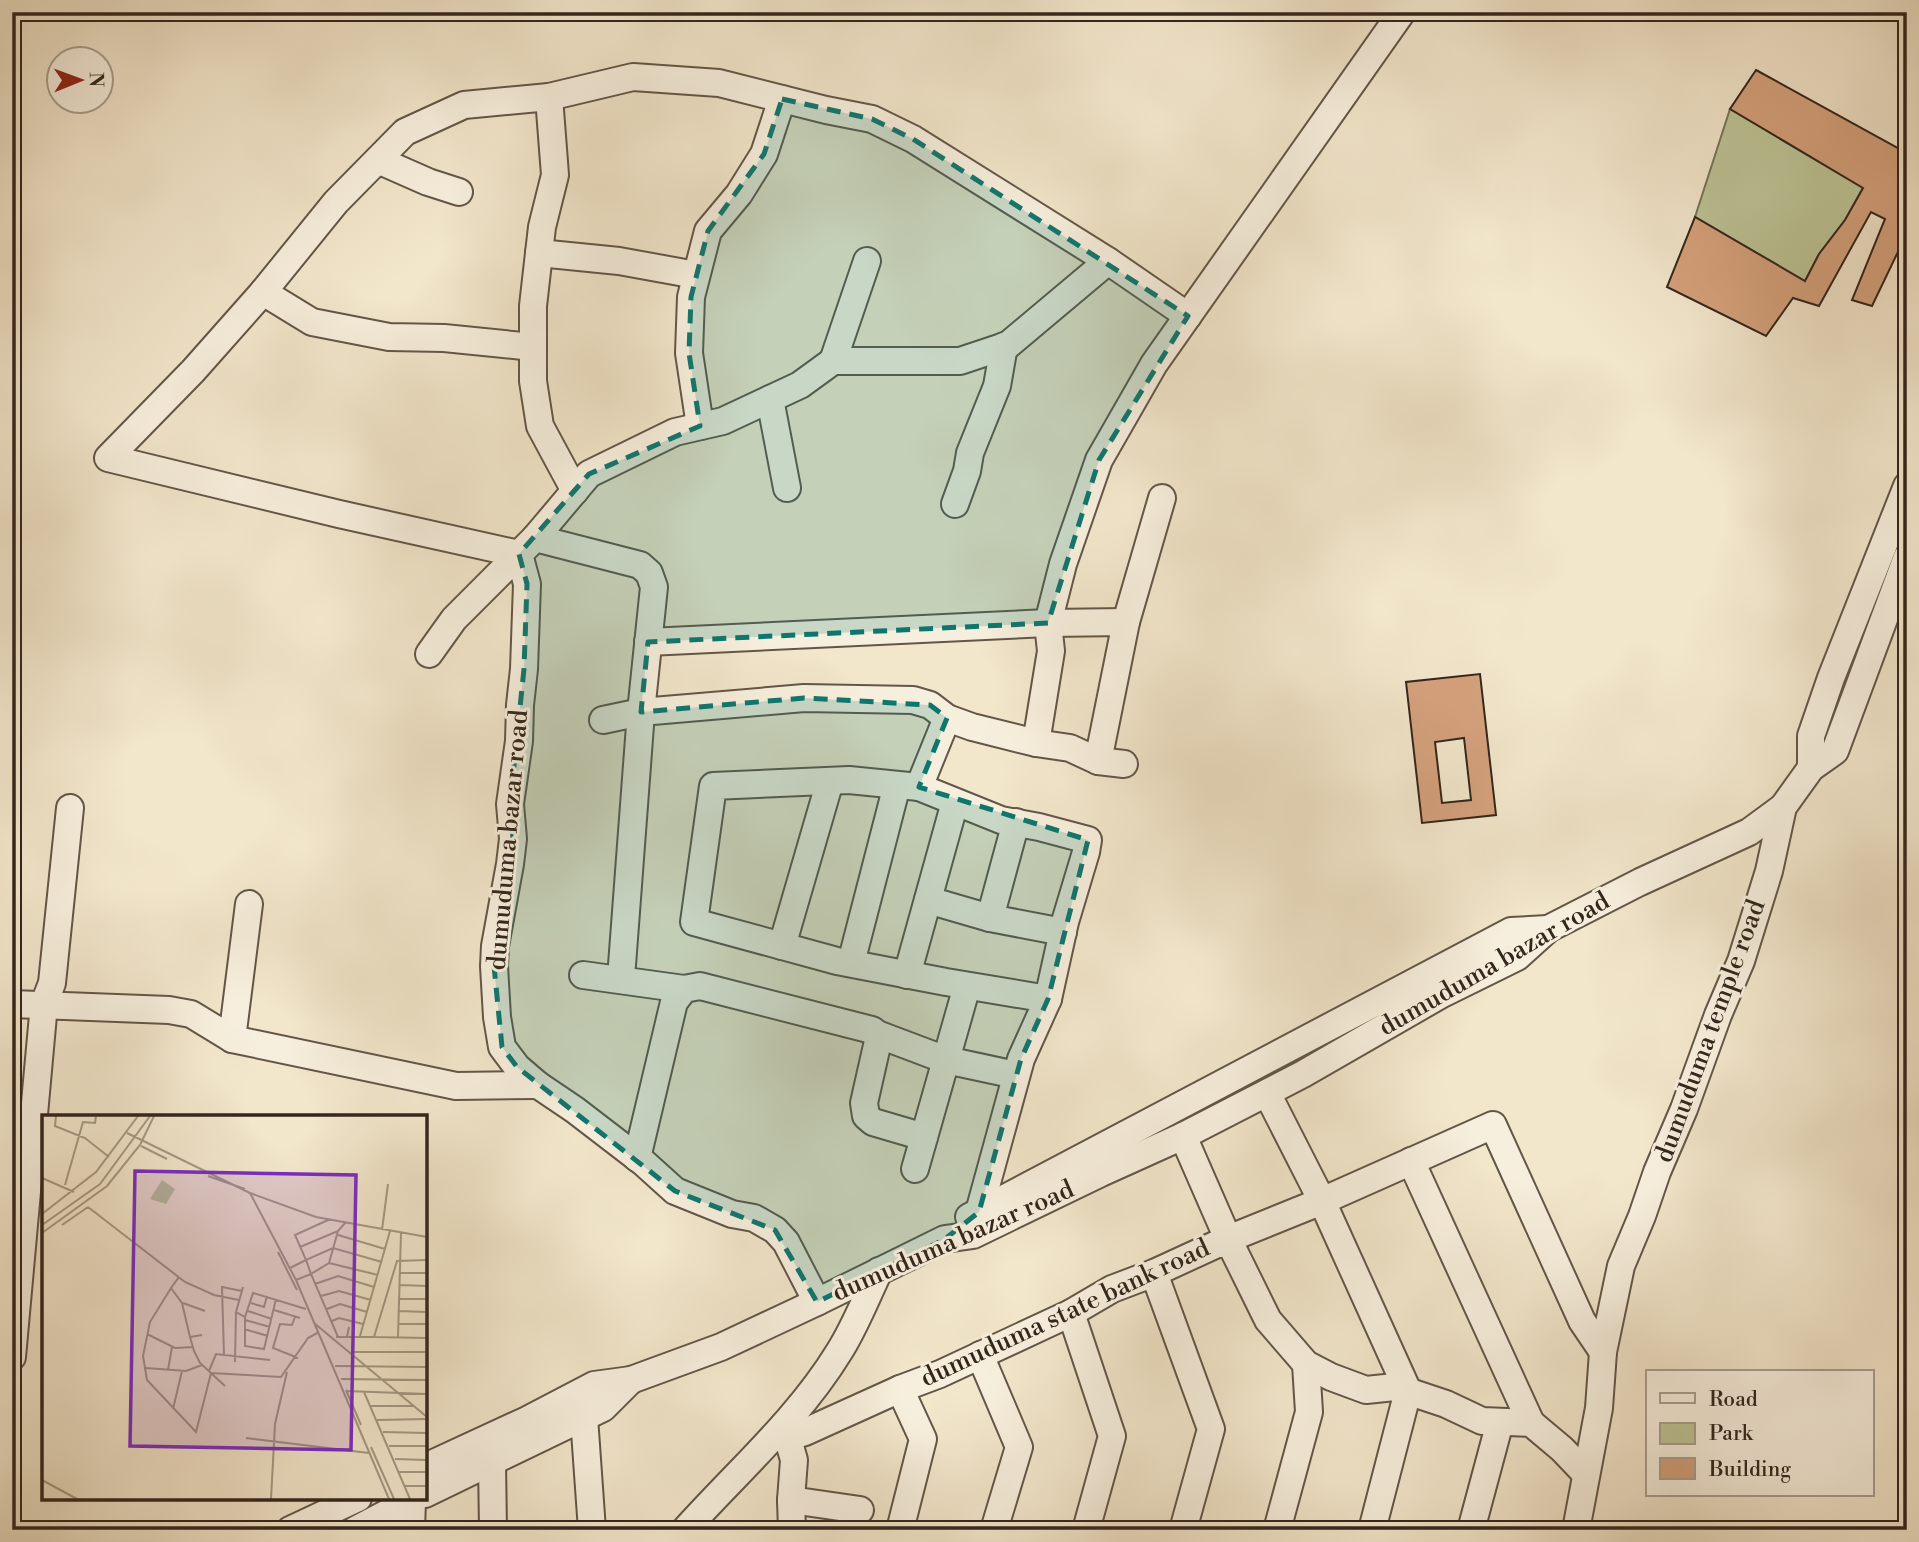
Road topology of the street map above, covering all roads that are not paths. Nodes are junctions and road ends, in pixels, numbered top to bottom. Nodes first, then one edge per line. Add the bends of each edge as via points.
1 (1402, 12) edge
2 (549, 97) junction
3 (782, 99) junction
4 (377, 160) junction
5 (459, 192) dead end
6 (539, 253) junction
7 (867, 261) dead end
8 (1108, 261) junction
9 (696, 275) junction
10 (263, 292) junction
11 (1188, 316) junction
12 (1004, 346) junction
13 (533, 347) junction
14 (833, 361) junction
15 (769, 399) junction
16 (700, 426) junction
17 (1907, 486) edge
18 (787, 488) dead end
19 (575, 491) junction
20 (1162, 498) dead end
21 (955, 505) dead end
22 (527, 546) junction
23 (1907, 557) edge
24 (1126, 622) junction
25 (1048, 623) junction
26 (648, 642) junction
27 (429, 654) dead end
28 (641, 712) junction
29 (947, 718) junction
30 (603, 720) dead end
31 (1036, 743) junction
32 (1098, 761) junction
33 (1124, 764) dead end
34 (1811, 768) junction
35 (830, 781) junction
36 (908, 786) junction
37 (955, 803) junction
38 (1783, 807) junction
39 (70, 808) dead end
40 (1016, 822) junction
41 (928, 900) junction
42 (249, 904) dead end
43 (990, 918) junction
44 (1548, 929) junction
45 (1063, 932) junction
46 (782, 946) junction
47 (851, 963) junction
48 (622, 965) dead end
49 (583, 975) dead end
50 (907, 975) junction
51 (967, 986) junction
52 (684, 989) junction
53 (1048, 999) junction
54 (12, 1004) edge
55 (44, 1004) junction
56 (877, 1034) junction
57 (232, 1040) junction
58 (946, 1060) junction
59 (1016, 1075) junction
60 (538, 1085) junction
61 (1267, 1093) junction
62 (1183, 1136) junction
63 (924, 1137) junction
64 (637, 1158) junction
65 (1411, 1161) junction
66 (915, 1169) dead end
67 (1322, 1201) junction
68 (979, 1212) junction
69 (1228, 1238) junction
70 (945, 1239) junction
71 (880, 1271) junction
72 (1154, 1273) junction
73 (817, 1303) junction
74 (1071, 1313) junction
75 (1603, 1352) junction
76 (980, 1355) junction
77 (12, 1357) edge
78 (1306, 1364) junction
79 (631, 1380) junction
80 (900, 1389) junction
81 (1408, 1391) junction
82 (584, 1417) junction
83 (1500, 1422) junction
84 (1531, 1423) junction
85 (786, 1431) junction
86 (492, 1462) junction
87 (427, 1466) edge
88 (1586, 1474) junction
89 (427, 1494) edge
90 (354, 1500) edge
91 (414, 1500) edge
92 (418, 1500) edge
93 (791, 1500) junction
94 (860, 1510) dead end
95 (290, 1530) edge
96 (355, 1530) edge
97 (411, 1530) edge
98 (493, 1530) edge
99 (592, 1530) edge
100 (685, 1530) edge
101 (792, 1530) edge
102 (900, 1530) edge
103 (994, 1530) edge
104 (1086, 1530) edge
105 (1183, 1530) edge
106 (1277, 1530) edge
107 (1372, 1530) edge
108 (1471, 1530) edge
109 (1576, 1530) edge

1 - 11 street
2 - 3 street via 633,77 719,83
2 - 4 street via 464,105 405,132
2 - 6 street via 555,175
3 - 8 street via 872,118
3 - 9 street via 764,154 740,194 708,231
4 - 5 street
4 - 10 street via 336,202
6 - 9 street
6 - 13 street
7 - 14 street
8 - 11 street
8 - 12 street
9 - 16 street via 689,353
10 - 13 street via 312,322 389,337
10 - 22 street via 108,458 339,513
11 - 25 street via 1154,363 1099,460
12 - 14 street via 960,361
12 - 21 street via 997,386
13 - 19 street via 540,426
14 - 15 street via 800,385
15 - 16 street via 723,421
15 - 18 street
16 - 19 street via 675,432 589,474
17 - 34 street via 1811,736
19 - 22 street
20 - 24 street
22 - 26 street via 554,544 640,565 654,587
22 - 27 street via 454,619
22 - 60 street, dumuduma bazar road via 524,669 510,804 512,852 494,966 502,1046
23 - 34 street, dumuduma temple road via 1835,751
24 - 25 street
24 - 32 street
25 - 26 street
25 - 31 street via 1051,651
26 - 28 street
28 - 29 street via 804,698 913,700 930,705
28 - 30 street
28 - 48 street
29 - 31 street
29 - 36 street
31 - 32 street via 1070,748
32 - 33 street
34 - 38 street, dumuduma temple road
35 - 36 street
35 - 46 street
35 - 46 street via 713,786 694,922
36 - 37 street
36 - 47 street
37 - 40 street
37 - 41 street
38 - 44 street, dumuduma bazar road via 1749,832
38 - 75 street, dumuduma temple road via 1741,961 1620,1266
39 - 55 street via 52,983
40 - 43 street
40 - 45 street via 1088,840
41 - 43 street
41 - 50 street
42 - 57 street
43 - 45 street
44 - 61 street, dumuduma bazar road via 1517,957
44 - 68 street via 1511,931
45 - 53 street
46 - 47 street
47 - 50 street
49 - 52 street
50 - 51 street
51 - 53 street
51 - 58 street
52 - 56 street via 700,986
52 - 64 street via 674,1002
53 - 59 street
54 - 55 street
55 - 57 street via 191,1014
55 - 77 street
56 - 58 street
56 - 63 street via 864,1103 866,1116
57 - 60 street via 456,1086
58 - 59 street
58 - 63 street
59 - 68 street
60 - 64 street, dumuduma bazar road
61 - 62 street, dumuduma bazar road
61 - 67 street
62 - 69 street
62 - 70 street, dumuduma bazar road via 973,1234
63 - 66 street
64 - 73 street, dumuduma bazar road via 675,1191 754,1218 775,1230 786,1242
65 - 67 street
65 - 75 street via 1493,1125 1582,1321
65 - 84 street
67 - 69 street
67 - 81 street
68 - 70 street
69 - 72 street, dumuduma state bank road
69 - 78 street, dumuduma state bank road via 1268,1320
70 - 71 street, dumuduma bazar road
71 - 73 street, dumuduma bazar road
71 - 85 street via 840,1351
72 - 74 street, dumuduma state bank road via 1112,1289
72 - 105 street via 1210,1429
73 - 79 street via 721,1347
74 - 76 street, dumuduma state bank road
74 - 104 street via 1112,1437
75 - 88 street, dumuduma temple road via 1599,1408
76 - 80 street, dumuduma state bank road
76 - 103 street via 1019,1447
78 - 81 street, dumuduma state bank road via 1366,1390 1395,1387
78 - 106 street via 1309,1412
79 - 82 street via 603,1408
79 - 87 street via 594,1385
80 - 85 street, dumuduma state bank road via 805,1432
80 - 102 street via 923,1439
81 - 83 street, dumuduma state bank road via 1482,1421
81 - 107 street
82 - 86 street
82 - 99 street
83 - 84 street, dumuduma state bank road
83 - 108 street
84 - 88 street
85 - 93 street via 794,1460
85 - 100 street
86 - 89 street
86 - 98 street
88 - 109 street, dumuduma temple road
90 - 95 street
91 - 96 street
92 - 97 street
93 - 94 street
93 - 101 street

